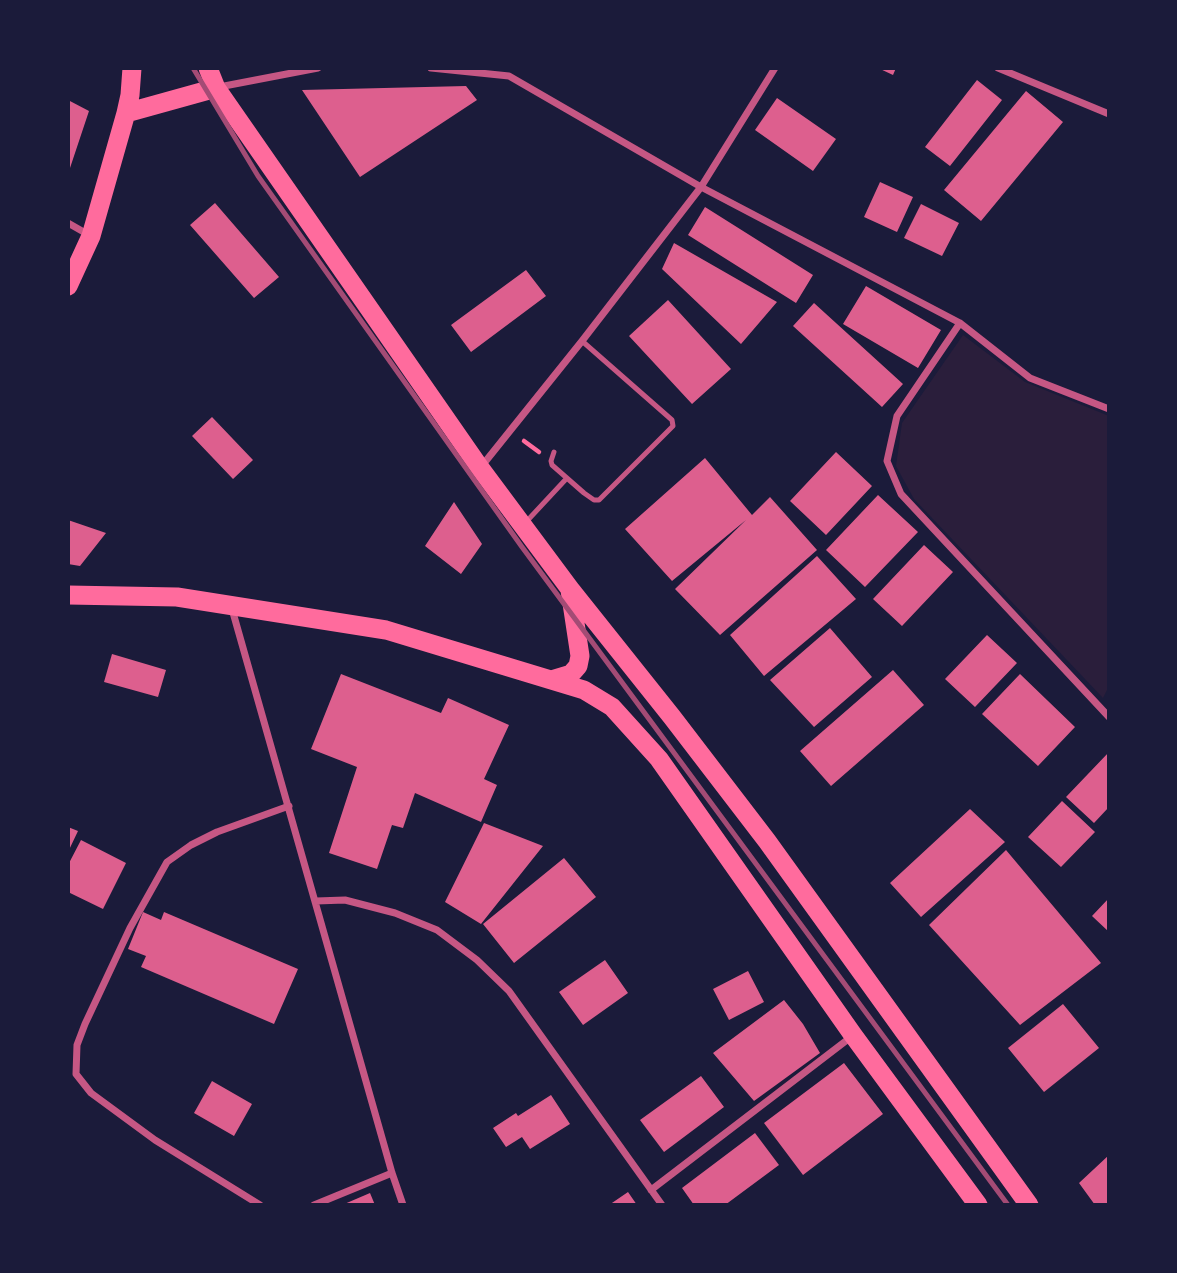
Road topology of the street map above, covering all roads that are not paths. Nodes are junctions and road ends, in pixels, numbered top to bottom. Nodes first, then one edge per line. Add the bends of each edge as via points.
1 (132, 68) edge
2 (208, 68) edge
3 (318, 68) edge
4 (431, 68) edge
5 (775, 68) edge
6 (998, 68) edge
7 (216, 88) junction
8 (126, 113) junction
9 (1109, 114) edge
10 (701, 187) junction
11 (68, 223) edge
12 (91, 236) junction
13 (68, 286) edge
14 (960, 323) junction
15 (582, 341) junction
16 (1109, 409) edge
17 (554, 452) dead end
18 (480, 468) junction
19 (567, 478) junction
20 (523, 526) junction
21 (570, 589) junction
22 (68, 595) edge
23 (231, 604) junction
24 (551, 680) junction
25 (1109, 703) edge
26 (1107, 715) edge
27 (289, 806) junction
28 (316, 901) junction
29 (853, 1035) junction
30 (392, 1172) junction
31 (651, 1190) junction
32 (260, 1205) edge
33 (314, 1205) edge
34 (403, 1205) edge
35 (662, 1205) edge
36 (978, 1205) edge
37 (1029, 1205) edge

1 - 8 highway
2 - 7 highway
3 - 7 street
4 - 10 street via 509,76
5 - 10 street
6 - 9 street
7 - 8 highway
7 - 18 highway
8 - 12 highway
10 - 14 street
10 - 15 street
11 - 12 street
12 - 13 highway
14 - 16 street via 1030,378
14 - 26 street via 897,416 887,461 901,494
15 - 18 street
15 - 19 lane via 673,426 599,500
17 - 19 lane via 552,465
18 - 20 highway
19 - 20 lane
20 - 21 highway
21 - 24 highway via 578,666 571,674
21 - 37 highway via 767,841
22 - 23 highway via 177,597
23 - 24 highway via 386,630
23 - 27 street
24 - 29 highway via 584,690 612,707 659,759
25 - 26 street
27 - 28 street
27 - 32 street via 217,832 167,862 130,928 77,1045 76,1074 91,1094
28 - 30 street
28 - 31 street via 345,900 395,913 437,930 477,960 509,991
29 - 31 street
29 - 36 highway
30 - 33 street
30 - 34 street
31 - 35 street

